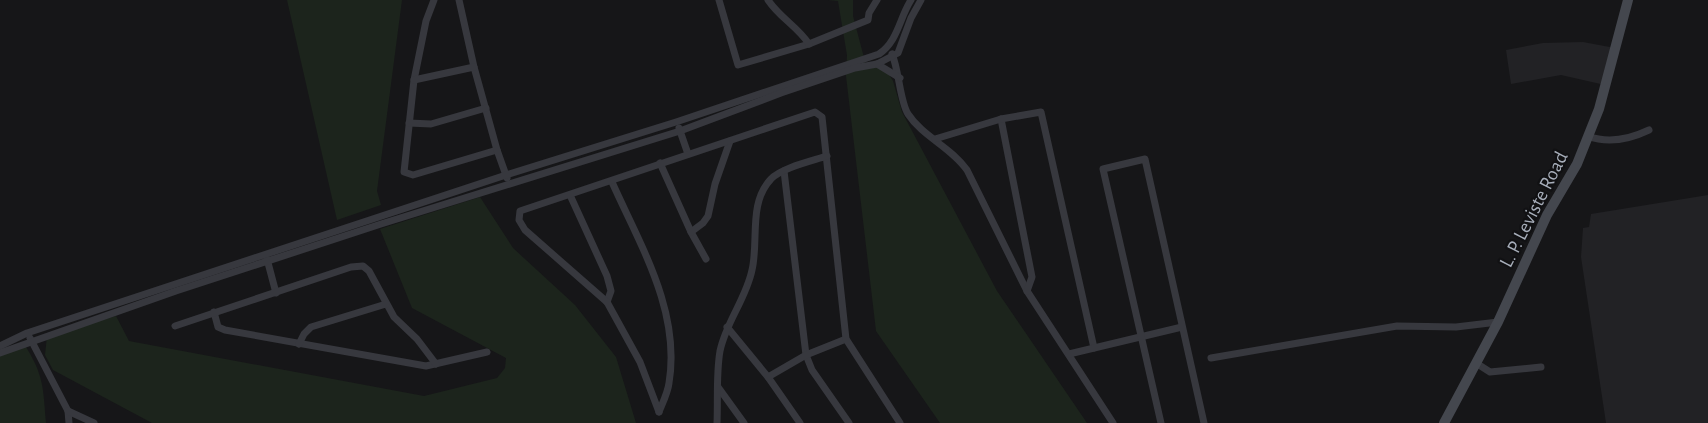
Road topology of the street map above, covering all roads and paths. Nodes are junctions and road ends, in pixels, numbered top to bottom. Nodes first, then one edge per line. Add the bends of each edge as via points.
1 (434, 0) edge
2 (459, 0) edge
3 (719, 0) edge
4 (768, 0) edge
5 (877, 0) edge
6 (911, 0) edge
7 (921, 0) edge
8 (1628, 0) edge
9 (809, 44) junction
10 (889, 47) junction
11 (893, 56) junction
12 (877, 64) junction
13 (474, 67) junction
14 (900, 78) junction
15 (414, 80) junction
16 (486, 108) junction
17 (1001, 119) junction
18 (676, 122) junction
19 (409, 123) junction
20 (1649, 130) dead end
21 (680, 131) junction
22 (1588, 136) junction
23 (935, 139) junction
24 (730, 141) junction
25 (497, 150) junction
26 (688, 154) junction
27 (827, 156) junction
28 (660, 164) junction
29 (784, 171) junction
30 (506, 176) junction
31 (612, 182) junction
32 (510, 184) junction
33 (570, 195) junction
34 (691, 232) junction
35 (266, 258) junction
36 (706, 258) dead end
37 (1027, 291) junction
38 (276, 293) junction
39 (607, 302) junction
40 (386, 304) junction
41 (214, 312) junction
42 (1498, 322) junction
43 (175, 326) dead end
44 (1182, 327) junction
45 (727, 328) junction
46 (27, 333) junction
47 (846, 339) junction
48 (1141, 339) junction
49 (32, 340) junction
50 (299, 344) junction
51 (0, 346) edge
52 (1094, 348) junction
53 (487, 352) dead end
54 (0, 353) edge
55 (1069, 354) junction
56 (806, 355) junction
57 (1211, 358) dead end
58 (1476, 363) junction
59 (436, 364) junction
60 (1541, 366) dead end
61 (768, 377) junction
62 (718, 387) junction
63 (68, 410) junction
64 (69, 423) edge
65 (94, 423) edge
66 (717, 423) edge
67 (744, 423) edge
68 (800, 423) edge
69 (848, 423) edge
70 (900, 423) edge
71 (1113, 423) edge
72 (1161, 423) edge
73 (1204, 423) edge
74 (1444, 423) edge

1 - 15 street via 426,21
2 - 13 street
3 - 9 street via 738,65
4 - 9 street
5 - 9 street via 868,20
6 - 10 street
7 - 11 street via 902,46
8 - 22 main road, L. P. Leviste Road via 1599,109
10 - 11 street
10 - 18 street via 879,54
11 - 12 street
11 - 14 street
12 - 14 street
12 - 21 street via 855,68 781,93
13 - 15 street
13 - 16 street
14 - 23 street via 907,113
15 - 19 street
16 - 19 street via 431,124
16 - 25 street
17 - 23 street
17 - 37 street via 1032,277
17 - 52 street via 1041,112
18 - 21 street
18 - 30 street
19 - 25 street via 404,172 408,175
20 - 22 street via 1604,141
21 - 26 street
21 - 32 street
22 - 42 main road, L. P. Leviste Road
23 - 37 street via 958,157 967,170
24 - 26 street
24 - 27 street via 815,112 822,117
24 - 34 street via 708,216
25 - 30 street
26 - 28 street
27 - 29 street
27 - 47 street
28 - 31 street
28 - 34 street
29 - 45 street via 771,178 761,196 756,218 753,269 746,292
29 - 56 street
30 - 32 street
30 - 35 street
31 - 33 street
31 - 39 street via 662,293 671,356 669,384 659,412 640,362
32 - 35 street
33 - 39 street via 607,276 610,291
33 - 39 street via 520,211 519,220 525,230
34 - 36 street
35 - 38 street
35 - 46 street
35 - 49 street
37 - 55 street
38 - 40 street via 351,267 363,266
38 - 41 street
40 - 50 street via 311,327
40 - 59 street
41 - 43 street
41 - 50 street via 218,327
42 - 57 street via 1456,327 1397,326
42 - 58 main road, L. P. Leviste Road
44 - 48 street
44 - 48 street via 1145,159 1103,169
44 - 73 street
45 - 61 street
45 - 62 street via 720,351
46 - 49 street
46 - 51 street
47 - 56 street
47 - 70 street
48 - 52 street
48 - 72 street
49 - 54 street
49 - 63 street
50 - 59 street via 426,366
52 - 55 street
53 - 59 street
55 - 71 street
56 - 61 street
56 - 69 street via 812,370
58 - 60 street via 1490,372
58 - 74 main road, L. P. Leviste Road
61 - 68 street
62 - 66 street
62 - 67 street
63 - 64 street
63 - 65 street

